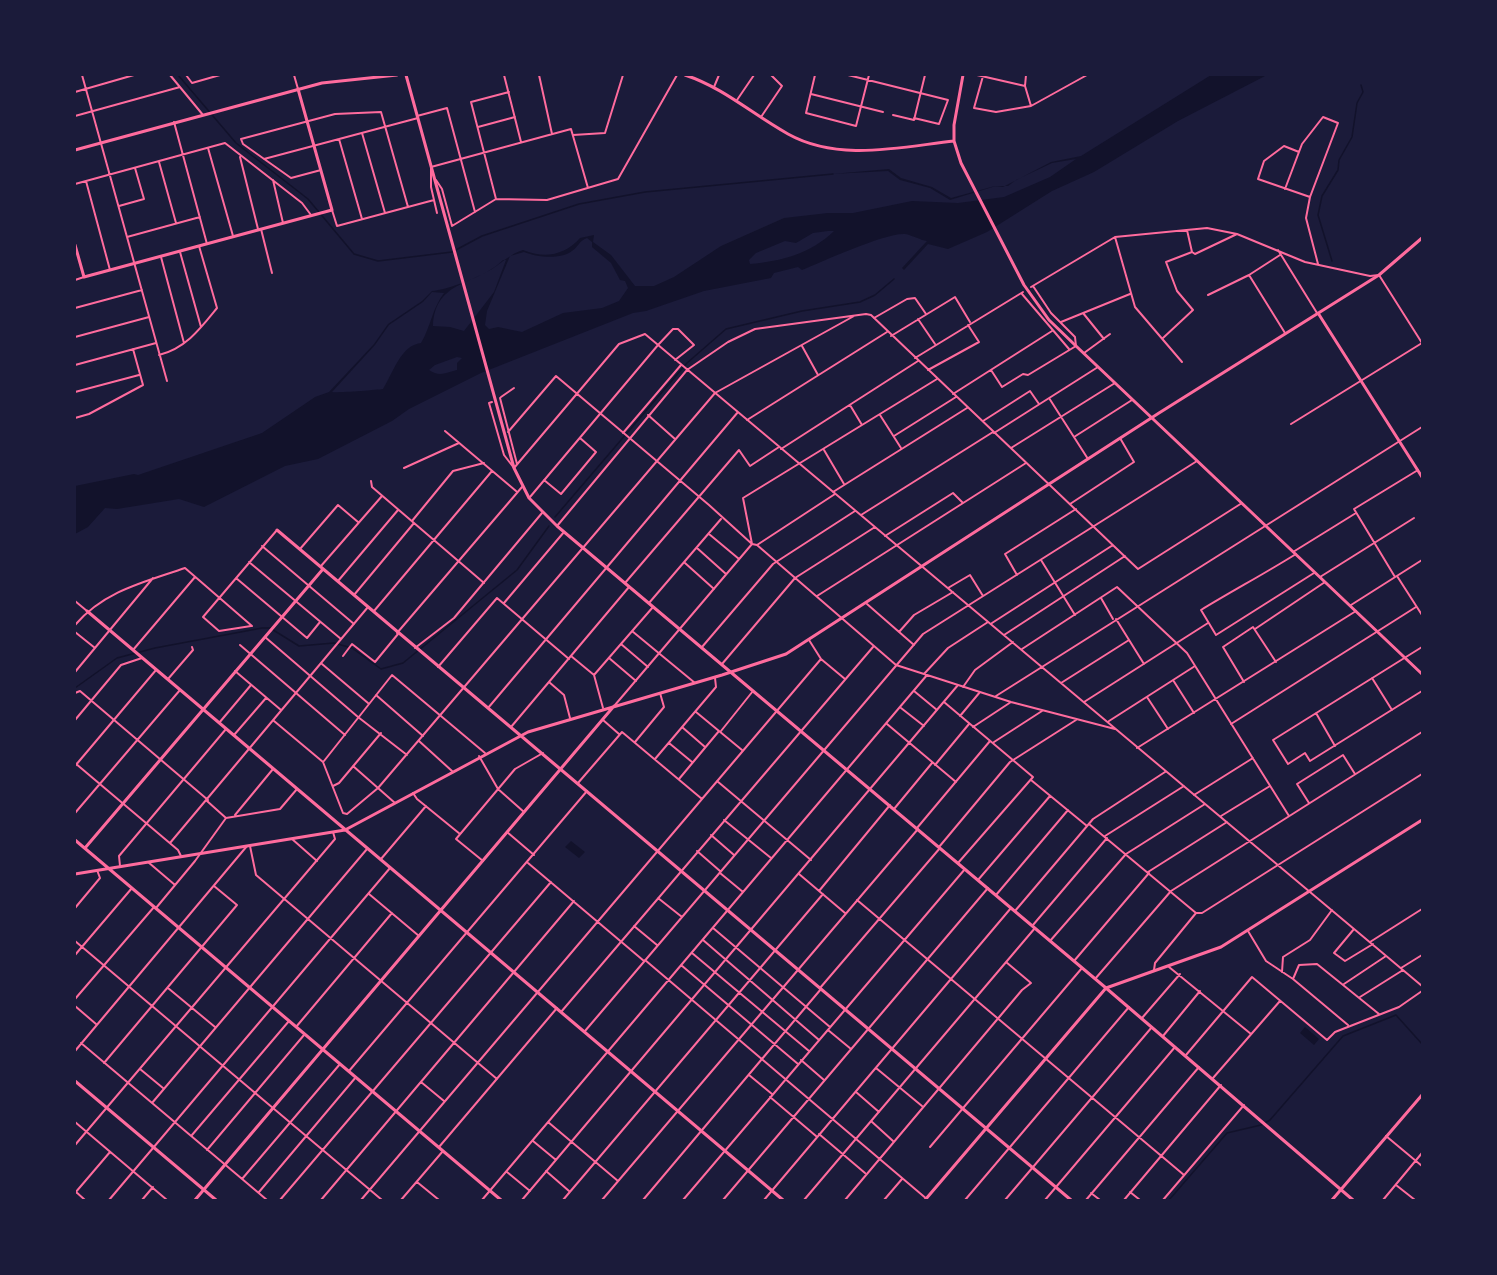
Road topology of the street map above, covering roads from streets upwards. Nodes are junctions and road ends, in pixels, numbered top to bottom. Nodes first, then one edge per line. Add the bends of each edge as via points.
1 (82, 75) edge
2 (134, 75) edge
3 (170, 75) edge
4 (186, 75) edge
5 (220, 75) edge
6 (294, 75) edge
7 (397, 75) edge
8 (406, 75) edge
9 (504, 75) edge
10 (539, 75) edge
11 (622, 75) edge
12 (677, 75) edge
13 (685, 75) edge
14 (719, 75) edge
15 (754, 75) edge
16 (771, 75) edge
17 (815, 75) edge
18 (848, 75) edge
19 (868, 75) edge
20 (925, 75) edge
21 (963, 75) edge
22 (977, 75) edge
23 (1026, 75) edge
24 (1088, 75) edge
25 (359, 76) edge
26 (380, 76) edge
27 (983, 76) edge
28 (867, 80) junction
29 (1025, 86) junction
30 (180, 87) junction
31 (714, 87) junction
32 (86, 88) junction
33 (298, 89) junction
34 (75, 92) edge
35 (509, 92) junction
36 (921, 93) junction
37 (811, 94) junction
38 (737, 100) junction
39 (861, 106) junction
40 (1031, 106) junction
41 (93, 111) junction
42 (884, 112) dead end
43 (205, 114) junction
44 (893, 115) dead end
45 (75, 116) edge
46 (417, 117) junction
47 (515, 117) junction
48 (761, 117) junction
49 (914, 118) junction
50 (308, 121) junction
51 (174, 122) junction
52 (385, 126) junction
53 (478, 127) junction
54 (362, 133) junction
55 (552, 134) junction
56 (573, 135) junction
57 (339, 139) junction
58 (954, 141) junction
59 (522, 142) junction
60 (102, 143) junction
61 (314, 145) junction
62 (208, 148) junction
63 (75, 150) edge
64 (484, 152) junction
65 (1299, 152) junction
66 (183, 155) junction
67 (240, 157) junction
68 (264, 159) junction
69 (460, 159) junction
70 (159, 162) junction
71 (431, 167) junction
72 (135, 168) junction
73 (321, 170) junction
74 (110, 175) junction
75 (434, 178) junction
76 (273, 180) junction
77 (86, 181) junction
78 (75, 184) edge
79 (588, 188) junction
80 (1285, 189) junction
81 (1310, 197) junction
82 (434, 200) junction
83 (496, 200) junction
84 (119, 206) junction
85 (408, 207) junction
86 (332, 210) junction
87 (475, 212) junction
88 (385, 213) junction
89 (438, 213) dead end
90 (313, 214) junction
91 (200, 217) junction
92 (362, 219) junction
93 (283, 223) junction
94 (176, 224) junction
95 (260, 229) junction
96 (1188, 230) junction
97 (1237, 234) junction
98 (127, 237) junction
99 (233, 237) junction
100 (1114, 237) junction
101 (1422, 238) edge
102 (207, 244) junction
103 (75, 245) edge
104 (199, 246) junction
105 (1278, 250) junction
106 (180, 251) junction
107 (1192, 252) junction
108 (1280, 255) junction
109 (76, 256) edge
110 (161, 257) junction
111 (134, 264) junction
112 (1318, 264) junction
113 (110, 270) junction
114 (272, 273) dead end
115 (1249, 275) junction
116 (1379, 275) junction
117 (84, 277) junction
118 (75, 280) edge
119 (142, 290) junction
120 (1131, 294) junction
121 (1208, 295) dead end
122 (75, 308) edge
123 (1083, 313) junction
124 (1317, 313) junction
125 (926, 314) junction
126 (854, 316) junction
127 (149, 317) junction
128 (874, 318) junction
129 (918, 319) junction
130 (1061, 322) junction
131 (970, 324) junction
132 (201, 327) junction
133 (1052, 331) junction
134 (887, 332) junction
135 (1285, 333) junction
136 (1110, 334) dead end
137 (891, 336) junction
138 (75, 337) edge
139 (1163, 338) junction
140 (1104, 339) junction
141 (156, 343) junction
142 (184, 343) junction
143 (1422, 343) edge
144 (658, 345) junction
145 (936, 345) junction
146 (802, 346) junction
147 (1076, 346) junction
148 (134, 349) junction
149 (1069, 349) junction
150 (1084, 353) junction
151 (159, 355) junction
152 (675, 360) junction
153 (916, 360) junction
154 (1182, 362) dead end
155 (75, 365) edge
156 (684, 367) junction
157 (1098, 367) junction
158 (991, 369) junction
159 (928, 370) junction
160 (140, 374) junction
161 (818, 375) junction
162 (937, 379) junction
163 (1360, 380) junction
164 (167, 381) dead end
165 (1115, 383) junction
166 (513, 388) dead end
167 (75, 392) edge
168 (715, 393) junction
169 (576, 394) junction
170 (954, 395) junction
171 (1049, 398) junction
172 (1132, 400) junction
173 (492, 402) dead end
174 (1039, 404) junction
175 (850, 405) junction
176 (968, 408) junction
177 (738, 412) junction
178 (600, 414) junction
179 (647, 415) junction
180 (880, 415) junction
181 (1062, 417) junction
182 (75, 418) edge
183 (1151, 418) junction
184 (747, 420) junction
185 (982, 421) junction
186 (1291, 424) dead end
187 (863, 426) junction
188 (1422, 427) edge
189 (445, 431) dead end
190 (508, 432) junction
191 (994, 432) junction
192 (626, 436) junction
193 (894, 436) junction
194 (1074, 437) junction
195 (580, 438) junction
196 (1120, 438) junction
197 (675, 439) junction
198 (1399, 441) junction
199 (459, 443) junction
200 (780, 448) junction
201 (1011, 448) junction
202 (902, 449) junction
203 (824, 450) junction
204 (1088, 459) junction
205 (656, 461) junction
206 (1197, 461) junction
207 (1026, 462) junction
208 (484, 463) junction
209 (517, 464) junction
210 (798, 464) junction
211 (1422, 465) edge
212 (404, 468) dead end
213 (514, 468) junction
214 (1417, 469) junction
215 (492, 471) junction
216 (1422, 477) edge
217 (544, 480) junction
218 (680, 480) junction
219 (371, 481) dead end
220 (1048, 484) junction
221 (845, 485) junction
222 (522, 487) junction
223 (516, 491) junction
224 (834, 493) junction
225 (382, 496) junction
226 (699, 497) junction
227 (529, 498) junction
228 (963, 502) junction
229 (1242, 503) junction
230 (1070, 504) junction
231 (1076, 509) junction
232 (398, 510) junction
233 (855, 511) junction
234 (542, 513) junction
235 (1356, 513) junction
236 (860, 515) junction
237 (1414, 518) dead end
238 (722, 519) junction
239 (413, 522) junction
240 (359, 523) junction
241 (1266, 525) junction
242 (557, 526) junction
243 (875, 527) junction
244 (1094, 527) junction
245 (277, 530) joint
246 (564, 532) junction
247 (709, 534) junction
248 (885, 536) junction
249 (434, 540) junction
250 (1375, 543) junction
251 (752, 544) junction
252 (757, 545) junction
253 (896, 545) junction
254 (1113, 545) junction
255 (262, 546) junction
256 (583, 547) junction
257 (697, 548) junction
258 (300, 549) junction
259 (1294, 553) junction
260 (1125, 556) junction
261 (458, 560) junction
262 (739, 560) junction
263 (1041, 560) junction
264 (1422, 560) edge
265 (776, 561) junction
266 (249, 562) junction
267 (684, 562) junction
268 (606, 567) junction
269 (923, 567) junction
270 (322, 568) junction
271 (1315, 572) junction
272 (726, 574) junction
273 (1017, 575) junction
274 (1396, 576) junction
275 (195, 577) junction
276 (1320, 577) junction
277 (236, 578) junction
278 (795, 578) junction
279 (153, 579) junction
280 (338, 581) junction
281 (1055, 582) junction
282 (1325, 582) junction
283 (484, 583) junction
284 (625, 583) junction
285 (309, 585) junction
286 (629, 587) junction
287 (948, 588) junction
288 (714, 589) junction
289 (953, 592) junction
290 (354, 595) junction
291 (817, 596) junction
292 (983, 596) junction
293 (1063, 596) junction
294 (219, 597) junction
295 (1101, 598) junction
296 (75, 601) edge
297 (296, 601) junction
298 (649, 603) junction
299 (867, 603) junction
300 (504, 604) junction
301 (969, 605) junction
302 (1350, 605) junction
303 (1137, 606) junction
304 (368, 607) junction
305 (653, 607) junction
306 (1416, 607) junction
307 (87, 611) junction
308 (1356, 611) junction
309 (373, 612) junction
310 (1075, 615) junction
311 (1422, 615) edge
312 (282, 617) junction
313 (844, 618) junction
314 (522, 619) junction
315 (1115, 619) junction
316 (320, 622) junction
317 (989, 623) junction
318 (1208, 623) junction
319 (354, 624) junction
320 (75, 625) edge
321 (680, 629) junction
322 (1255, 629) junction
323 (110, 631) junction
324 (632, 631) junction
325 (75, 632) edge
326 (899, 632) junction
327 (1378, 632) junction
328 (398, 633) junction
329 (1004, 635) junction
330 (267, 636) junction
331 (545, 639) junction
332 (809, 640) junction
333 (1129, 640) junction
334 (340, 641) junction
335 (1013, 642) junction
336 (1176, 643) junction
337 (621, 644) junction
338 (240, 645) dead end
339 (914, 645) junction
340 (192, 647) dead end
341 (701, 647) junction
342 (873, 647) junction
343 (1422, 647) edge
344 (95, 648) junction
345 (1022, 649) junction
346 (418, 650) junction
347 (134, 651) junction
348 (659, 653) junction
349 (250, 654) junction
350 (140, 656) junction
351 (343, 656) dead end
352 (1405, 657) junction
353 (570, 658) junction
354 (609, 658) junction
355 (821, 659) junction
356 (1276, 662) junction
357 (322, 664) junction
358 (722, 664) junction
359 (1144, 664) junction
360 (896, 665) junction
361 (1042, 666) junction
362 (1195, 666) junction
363 (438, 667) junction
364 (648, 667) junction
365 (156, 670) junction
366 (236, 671) junction
367 (75, 672) edge
368 (731, 672) junction
369 (1422, 674) edge
370 (594, 675) junction
371 (926, 675) junction
372 (311, 677) junction
373 (715, 678) junction
374 (1372, 678) junction
375 (845, 679) junction
376 (168, 680) junction
377 (1173, 680) junction
378 (636, 681) junction
379 (549, 682) junction
380 (1244, 682) junction
381 (695, 683) junction
382 (1061, 683) junction
383 (251, 685) junction
384 (958, 685) junction
385 (963, 687) junction
386 (463, 689) junction
387 (180, 690) junction
388 (753, 691) junction
389 (914, 691) junction
390 (1422, 691) edge
391 (980, 692) junction
392 (75, 693) edge
393 (660, 693) junction
394 (297, 694) junction
395 (376, 695) junction
396 (994, 697) junction
397 (1147, 697) junction
398 (266, 698) junction
399 (1216, 699) junction
400 (91, 700) junction
401 (944, 702) junction
402 (1011, 702) junction
403 (1084, 702) junction
404 (369, 703) junction
405 (615, 705) junction
406 (603, 708) junction
407 (901, 708) junction
408 (488, 709) junction
409 (203, 710) junction
410 (937, 710) junction
411 (1392, 710) junction
412 (282, 711) junction
413 (777, 711) junction
414 (1042, 711) junction
415 (696, 712) junction
416 (1194, 713) junction
417 (1316, 713) junction
418 (440, 716) junction
419 (960, 716) junction
420 (358, 717) junction
421 (570, 718) junction
422 (75, 720) edge
423 (114, 720) junction
424 (603, 720) junction
425 (1076, 720) junction
426 (274, 721) junction
427 (1108, 722) junction
428 (219, 723) junction
429 (887, 724) junction
430 (969, 724) junction
431 (1231, 724) junction
432 (924, 726) junction
433 (682, 727) junction
434 (973, 727) junction
435 (510, 728) junction
436 (226, 729) junction
437 (1168, 729) junction
438 (1118, 730) junction
439 (720, 731) junction
440 (800, 731) junction
441 (1422, 732) edge
442 (381, 733) junction
443 (620, 734) junction
444 (234, 735) junction
445 (345, 735) junction
446 (521, 735) junction
447 (423, 736) junction
448 (138, 740) junction
449 (419, 741) junction
450 (992, 741) junction
451 (635, 742) junction
452 (669, 743) junction
453 (909, 744) junction
454 (1335, 746) junction
455 (706, 747) junction
456 (1137, 748) junction
457 (250, 750) junction
458 (824, 750) junction
459 (743, 751) junction
460 (485, 753) junction
461 (543, 753) junction
462 (407, 755) junction
463 (479, 756) junction
464 (1253, 758) junction
465 (161, 759) junction
466 (656, 759) junction
467 (1014, 760) junction
468 (323, 762) junction
469 (693, 762) junction
470 (76, 764) edge
471 (933, 764) junction
472 (353, 766) junction
473 (273, 769) junction
474 (561, 769) junction
475 (848, 770) junction
476 (452, 771) junction
477 (1166, 772) junction
478 (1355, 774) junction
479 (1422, 774) edge
480 (184, 779) junction
481 (679, 779) junction
482 (1031, 780) junction
483 (717, 781) junction
484 (578, 783) junction
485 (956, 783) junction
486 (100, 784) junction
487 (333, 786) junction
488 (1184, 786) junction
489 (1270, 786) junction
490 (378, 788) junction
491 (297, 789) junction
492 (498, 789) junction
493 (871, 789) junction
494 (587, 791) junction
495 (413, 793) junction
496 (1194, 795) junction
497 (1050, 796) junction
498 (702, 799) junction
499 (207, 800) junction
500 (741, 801) junction
501 (395, 803) junction
502 (1309, 803) junction
503 (123, 804) junction
504 (1205, 804) junction
505 (890, 805) junction
506 (426, 806) junction
507 (894, 809) junction
508 (1068, 810) junction
509 (524, 812) junction
510 (75, 813) edge
511 (234, 816) junction
512 (1289, 816) junction
513 (1220, 817) junction
514 (226, 818) junction
515 (724, 820) junction
516 (1422, 820) edge
517 (764, 821) junction
518 (1227, 822) junction
519 (147, 823) junction
520 (1088, 825) junction
521 (917, 829) junction
522 (345, 830) junction
523 (333, 832) junction
524 (507, 832) junction
525 (460, 834) junction
526 (711, 835) junction
527 (1106, 837) junction
528 (291, 839) junction
529 (748, 839) junction
530 (75, 840) edge
531 (787, 840) junction
532 (1250, 841) junction
533 (170, 843) junction
534 (249, 846) junction
535 (939, 847) junction
536 (85, 849) junction
537 (367, 849) junction
538 (658, 851) junction
539 (697, 851) junction
540 (200, 853) junction
541 (1126, 854) junction
542 (534, 855) junction
543 (734, 855) junction
544 (181, 856) junction
545 (772, 859) junction
546 (381, 860) junction
547 (811, 860) junction
548 (317, 861) junction
549 (483, 861) junction
550 (147, 862) junction
551 (528, 862) junction
552 (958, 863) junction
553 (1279, 865) junction
554 (120, 866) junction
555 (109, 868) junction
556 (390, 868) junction
557 (965, 869) junction
558 (97, 870) junction
559 (681, 871) junction
560 (720, 872) junction
561 (1148, 872) junction
562 (75, 874) edge
563 (799, 874) junction
564 (978, 880) junction
565 (550, 882) junction
566 (175, 885) junction
567 (214, 886) junction
568 (132, 888) junction
569 (988, 888) junction
570 (704, 890) junction
571 (819, 891) junction
572 (1170, 891) junction
573 (1310, 891) junction
574 (743, 892) junction
575 (369, 894) junction
576 (822, 894) junction
577 (996, 895) junction
578 (658, 898) junction
579 (284, 899) junction
580 (857, 900) junction
581 (574, 902) junction
582 (155, 907) junction
583 (75, 908) edge
584 (1422, 909) edge
585 (441, 910) junction
586 (728, 910) junction
587 (1013, 910) junction
588 (1332, 910) junction
589 (392, 913) junction
590 (1196, 913) junction
591 (846, 914) junction
592 (682, 917) junction
593 (307, 919) junction
594 (879, 919) junction
595 (598, 922) junction
596 (634, 926) junction
597 (179, 927) junction
598 (1033, 927) junction
599 (713, 928) junction
600 (1354, 929) junction
601 (752, 930) junction
602 (1248, 931) junction
603 (467, 933) junction
604 (419, 936) junction
605 (330, 939) junction
606 (703, 940) junction
607 (904, 940) junction
608 (1050, 940) junction
609 (75, 941) edge
610 (621, 941) junction
611 (1371, 943) junction
612 (658, 945) junction
613 (82, 947) junction
614 (202, 947) junction
615 (737, 947) junction
616 (775, 950) junction
617 (491, 953) junction
618 (692, 953) junction
619 (1422, 954) edge
620 (75, 955) edge
621 (1386, 956) junction
622 (354, 958) junction
623 (726, 960) junction
624 (928, 960) junction
625 (645, 961) junction
626 (1074, 961) junction
627 (1006, 962) junction
628 (104, 965) junction
629 (681, 965) junction
630 (226, 967) junction
631 (760, 967) junction
632 (1169, 967) junction
633 (1082, 968) junction
634 (1402, 969) junction
635 (798, 970) junction
636 (514, 972) junction
637 (716, 972) junction
638 (1154, 972) junction
639 (1282, 972) junction
640 (1180, 974) junction
641 (1095, 978) junction
642 (951, 979) junction
643 (1293, 979) junction
644 (668, 980) junction
645 (749, 980) junction
646 (380, 981) junction
647 (1344, 984) junction
648 (705, 985) junction
649 (1422, 986) edge
650 (129, 987) junction
651 (249, 987) junction
652 (783, 987) junction
653 (168, 988) junction
654 (1106, 988) junction
655 (821, 989) junction
656 (1200, 991) junction
657 (538, 992) junction
658 (739, 992) junction
659 (1422, 992) edge
660 (1360, 997) junction
661 (75, 999) edge
662 (975, 999) junction
663 (692, 1000) junction
664 (773, 1000) junction
665 (1280, 1000) junction
666 (407, 1003) junction
667 (728, 1005) junction
668 (75, 1006) edge
669 (153, 1006) junction
670 (807, 1006) junction
671 (273, 1007) junction
672 (1129, 1007) junction
673 (192, 1008) junction
674 (556, 1008) junction
675 (845, 1009) junction
676 (1223, 1011) junction
677 (561, 1012) junction
678 (762, 1012) junction
679 (1379, 1014) junction
680 (1142, 1018) junction
681 (796, 1019) junction
682 (998, 1019) junction
683 (715, 1020) junction
684 (289, 1021) junction
685 (431, 1023) junction
686 (97, 1024) junction
687 (752, 1024) junction
688 (1348, 1025) junction
689 (176, 1026) junction
690 (215, 1027) junction
691 (296, 1027) junction
692 (1152, 1027) junction
693 (829, 1028) junction
694 (868, 1029) junction
695 (585, 1032) junction
696 (785, 1032) junction
697 (305, 1034) junction
698 (1251, 1034) junction
699 (1163, 1036) junction
700 (1021, 1039) junction
701 (738, 1040) junction
702 (819, 1040) junction
703 (81, 1043) junction
704 (454, 1043) junction
705 (775, 1044) junction
706 (199, 1046) junction
707 (1175, 1047) junction
708 (322, 1049) junction
709 (851, 1049) junction
710 (892, 1049) junction
711 (75, 1051) edge
712 (608, 1051) junction
713 (809, 1052) junction
714 (1186, 1055) junction
715 (762, 1059) junction
716 (1045, 1059) junction
717 (801, 1060) junction
718 (478, 1062) junction
719 (104, 1064) junction
720 (340, 1064) junction
721 (798, 1064) junction
722 (223, 1065) junction
723 (1199, 1066) junction
724 (876, 1068) junction
725 (140, 1069) junction
726 (915, 1069) junction
727 (349, 1071) junction
728 (632, 1071) junction
729 (749, 1075) junction
730 (356, 1077) junction
731 (1069, 1078) junction
732 (1213, 1078) junction
733 (497, 1079) junction
734 (785, 1079) junction
735 (75, 1080) edge
736 (239, 1080) junction
737 (825, 1081) junction
738 (421, 1082) junction
739 (128, 1083) junction
740 (1221, 1085) junction
741 (899, 1087) junction
742 (939, 1088) junction
743 (164, 1089) junction
744 (373, 1091) junction
745 (655, 1091) junction
746 (855, 1092) junction
747 (255, 1093) junction
748 (1422, 1095) edge
749 (771, 1096) junction
750 (1092, 1098) junction
751 (809, 1100) junction
752 (444, 1102) junction
753 (152, 1103) junction
754 (1244, 1105) junction
755 (107, 1107) junction
756 (923, 1107) junction
757 (273, 1108) junction
758 (962, 1108) junction
759 (396, 1111) junction
760 (678, 1111) junction
761 (879, 1112) junction
762 (794, 1117) junction
763 (1116, 1118) junction
764 (831, 1119) junction
765 (75, 1122) edge
766 (548, 1122) junction
767 (870, 1122) junction
768 (174, 1123) junction
769 (290, 1123) junction
770 (986, 1128) junction
771 (87, 1131) junction
772 (420, 1131) junction
773 (702, 1131) junction
774 (191, 1136) junction
775 (306, 1136) junction
776 (818, 1136) junction
777 (1386, 1136) junction
778 (1139, 1137) junction
779 (856, 1139) junction
780 (532, 1141) junction
781 (894, 1141) junction
782 (572, 1142) junction
783 (75, 1145) edge
784 (153, 1147) junction
785 (439, 1147) junction
786 (930, 1147) dead end
787 (1009, 1148) junction
788 (207, 1150) junction
789 (323, 1150) junction
790 (725, 1150) junction
791 (443, 1151) junction
792 (110, 1152) junction
793 (1422, 1153) edge
794 (843, 1155) junction
795 (1161, 1156) junction
796 (879, 1159) junction
797 (556, 1160) junction
798 (595, 1161) junction
799 (1415, 1161) junction
800 (225, 1165) junction
801 (1422, 1166) edge
802 (1032, 1168) junction
803 (346, 1170) junction
804 (133, 1171) junction
805 (506, 1171) junction
806 (546, 1171) junction
807 (748, 1171) junction
808 (866, 1174) junction
809 (1184, 1175) junction
810 (242, 1179) junction
811 (903, 1179) junction
812 (618, 1181) junction
813 (417, 1182) junction
814 (1396, 1185) junction
815 (153, 1187) junction
816 (1056, 1187) junction
817 (204, 1189) junction
818 (370, 1190) junction
819 (490, 1190) junction
820 (772, 1190) junction
821 (1341, 1190) junction
822 (530, 1191) junction
823 (570, 1191) junction
824 (75, 1192) edge
825 (1130, 1192) junction
826 (258, 1193) junction
827 (1091, 1193) junction
828 (604, 1199) edge
829 (85, 1200) edge
830 (109, 1200) edge
831 (142, 1200) edge
832 (167, 1200) edge
833 (195, 1200) edge
834 (216, 1200) edge
835 (267, 1200) edge
836 (280, 1200) edge
837 (321, 1200) edge
838 (361, 1200) edge
839 (382, 1200) edge
840 (401, 1200) edge
841 (439, 1200) edge
842 (482, 1200) edge
843 (501, 1200) edge
844 (522, 1200) edge
845 (563, 1200) edge
846 (608, 1200) edge
847 (643, 1200) edge
848 (683, 1200) edge
849 (723, 1200) edge
850 (764, 1200) edge
851 (783, 1200) edge
852 (804, 1200) edge
853 (844, 1200) edge
854 (884, 1200) edge
855 (926, 1200) edge
856 (965, 1200) edge
857 (1005, 1200) edge
858 (1045, 1200) edge
859 (1071, 1200) edge
860 (1086, 1200) edge
861 (1100, 1200) edge
862 (1124, 1200) edge
863 (1140, 1200) edge
864 (1163, 1200) edge
865 (1332, 1200) edge
866 (1353, 1200) edge
867 (1383, 1200) edge
868 (1415, 1200) edge

1 - 32 street
2 - 32 street
3 - 30 street
4 - 5 street via 192,83
6 - 33 street
7 - 26 street
8 - 46 street
9 - 35 street
10 - 55 street
11 - 56 street via 605,133
12 - 79 street via 618,179
13 - 31 street
14 - 31 street
15 - 38 street
16 - 48 street via 782,86
17 - 37 street
18 - 28 street
19 - 28 street
20 - 36 street
21 - 58 street
22 - 27 street
23 - 29 street
24 - 40 street
25 - 26 street
25 - 33 street
27 - 29 street
27 - 40 street via 975,108 996,112
28 - 36 street
28 - 39 street
29 - 40 street
30 - 41 street
30 - 43 street
31 - 38 street
32 - 34 street
32 - 41 street
33 - 43 street
33 - 50 street
35 - 47 street
35 - 53 street via 471,102
36 - 49 street
36 - 49 street via 948,100 939,124
37 - 39 street
37 - 39 street via 806,113 856,126
38 - 48 street
39 - 42 street
41 - 45 street
41 - 60 street
43 - 51 street
44 - 49 street
46 - 52 street
46 - 69 street via 447,108
46 - 71 street
47 - 53 street
47 - 59 street
48 - 58 street via 800,140 837,150
50 - 52 street via 334,114 381,112
50 - 61 street
50 - 68 street via 241,139
51 - 60 street
51 - 66 street
52 - 54 street
52 - 85 street
53 - 64 street
54 - 57 street
54 - 88 street
55 - 56 street via 571,129
55 - 59 street
56 - 79 street
57 - 61 street
57 - 92 street
58 - 147 street via 958,157 1013,265 1039,307
59 - 64 street
60 - 63 street
60 - 74 street
61 - 68 street
61 - 73 street
62 - 66 street
62 - 67 street via 225,143
62 - 99 street
64 - 69 street
64 - 83 street
65 - 80 street
65 - 80 street via 1284,146 1264,161 1258,179
65 - 81 street via 1323,117 1338,123
66 - 70 street
66 - 91 street
67 - 76 street
67 - 95 street
68 - 73 street via 291,178
69 - 71 street
69 - 87 street
70 - 72 street
70 - 94 street
71 - 75 street
71 - 82 street
72 - 74 street
72 - 84 street via 144,198
73 - 86 street
74 - 77 street
74 - 84 street
75 - 87 street via 442,189 452,226
75 - 213 street
76 - 90 street
76 - 93 street
77 - 78 street
77 - 113 street
79 - 83 street via 547,200
80 - 81 street
81 - 112 street via 1306,218
82 - 85 street
82 - 89 street
83 - 87 street
84 - 98 street
85 - 88 street
86 - 90 street
86 - 92 street via 337,226
88 - 92 street
90 - 93 street
91 - 94 street
91 - 102 street
93 - 95 street
94 - 98 street
95 - 99 street
95 - 114 street
96 - 97 street via 1207,228
96 - 100 street
96 - 107 street
97 - 105 street
97 - 107 street
98 - 111 street
99 - 102 street
100 - 120 street
100 - 130 street via 1032,287
101 - 116 street
102 - 104 street
103 - 109 street
104 - 106 street
104 - 132 street via 217,308
105 - 108 street
105 - 112 street
106 - 110 street
106 - 132 street
107 - 139 street via 1166,262 1177,291 1194,310
108 - 115 street
108 - 124 street
109 - 117 street
110 - 111 street
110 - 142 street
111 - 113 street
111 - 119 street
112 - 116 street
113 - 117 street
115 - 121 street
115 - 135 street
116 - 124 street
116 - 143 street
117 - 118 street
119 - 122 street
119 - 127 street
120 - 123 street
120 - 139 street via 1135,307
123 - 130 street
123 - 140 street
124 - 135 street
124 - 163 street
125 - 128 street via 915,298 907,298
125 - 129 street
125 - 131 street via 955,297
126 - 128 street via 868,314
126 - 146 street
126 - 156 street via 755,329
127 - 138 street
127 - 141 street
128 - 134 street
129 - 137 street
129 - 145 street
130 - 147 street via 1075,337
131 - 133 street via 1022,293
131 - 145 street
131 - 159 street via 979,342
132 - 142 street
133 - 149 street
133 - 158 street
134 - 137 street
134 - 161 street
135 - 183 street
136 - 140 street
137 - 153 street
139 - 154 street
140 - 150 street
141 - 148 street
141 - 151 street
142 - 151 street
143 - 163 street
144 - 152 street
144 - 152 street via 673,329 678,329 694,345
144 - 169 street via 645,334 619,344
144 - 178 street
145 - 153 street
146 - 161 street
146 - 168 street
147 - 149 street
147 - 150 street
148 - 155 street
148 - 160 street
149 - 158 street via 1002,387
150 - 157 street
151 - 164 street
152 - 156 street
153 - 159 street
153 - 175 street
156 - 168 street
156 - 179 street
156 - 192 street
157 - 165 street
157 - 171 street
158 - 170 street
159 - 162 street
160 - 167 street
160 - 182 street via 143,385
161 - 184 street
162 - 170 street
162 - 180 street
163 - 186 street
163 - 198 street
165 - 172 street
165 - 181 street
166 - 190 street via 500,398
168 - 177 street
168 - 197 street
169 - 178 street
169 - 190 street via 556,376
169 - 209 street
170 - 176 street
170 - 193 street
171 - 174 street
171 - 181 street
172 - 183 street
172 - 194 street
173 - 213 street via 489,403 504,455
174 - 185 street via 1030,391
174 - 191 street
175 - 187 street
175 - 200 street
176 - 185 street
176 - 202 street
177 - 184 street
177 - 218 street
178 - 192 street
178 - 195 street
179 - 192 street
179 - 197 street
180 - 187 street
180 - 193 street
181 - 194 street
181 - 201 street
183 - 196 street
183 - 206 street
184 - 200 street
185 - 191 street
187 - 203 street
188 - 198 street
189 - 199 street
190 - 209 street
191 - 201 street
191 - 236 street
192 - 205 street
192 - 242 street
193 - 202 street
194 - 204 street
195 - 217 street
195 - 217 street via 596,452 561,494
196 - 204 street
196 - 230 street via 1134,462
197 - 205 street
198 - 214 street
198 - 241 street
199 - 208 street
199 - 212 street
200 - 210 street
200 - 226 street via 750,466 739,450
201 - 207 street
202 - 221 street
203 - 210 street
203 - 221 street
204 - 220 street
205 - 218 street
205 - 256 street
206 - 229 street
206 - 244 street
207 - 220 street
207 - 228 street
208 - 215 street
208 - 239 street via 453,471
209 - 213 street
210 - 224 street
210 - 251 street via 743,498
211 - 214 street
213 - 222 street
214 - 216 street
214 - 235 street via 1354,509
215 - 223 street
215 - 249 street
217 - 227 street
218 - 226 street
218 - 268 street
219 - 225 street via 372,488
220 - 230 street
220 - 269 street
221 - 224 street
222 - 223 street
222 - 227 street
223 - 261 street
224 - 233 street
224 - 252 street
225 - 232 street
225 - 240 street
226 - 238 street
226 - 284 street
227 - 234 street
228 - 248 street via 953,493
228 - 253 street
229 - 241 street
229 - 260 street via 1138,568
230 - 231 street
231 - 244 street
231 - 273 street via 1005,555
232 - 239 street
232 - 280 street
233 - 236 street
233 - 265 street
234 - 242 street
234 - 283 street
235 - 250 street
235 - 259 street
236 - 243 street
237 - 250 street
238 - 247 street
238 - 251 street
239 - 249 street
239 - 290 street
240 - 258 street via 338,505
240 - 270 street
241 - 259 street
241 - 303 street
242 - 246 street
243 - 248 street
243 - 278 street
244 - 254 street
244 - 263 street
245 - 255 street
245 - 258 street
246 - 256 street
246 - 300 street
247 - 257 street
247 - 262 street
248 - 253 street
249 - 261 street
249 - 309 street
250 - 274 street
250 - 276 street
251 - 252 street
251 - 262 street
252 - 265 street
253 - 269 street
253 - 291 street
254 - 260 street
254 - 281 street
255 - 266 street
255 - 285 street
256 - 268 street
256 - 314 street
257 - 267 street
257 - 272 street
258 - 270 street
259 - 271 street
259 - 318 street via 1201,610
260 - 293 street
261 - 283 street
261 - 328 street
262 - 272 street
263 - 273 street
263 - 281 street
264 - 274 street
265 - 278 street
265 - 341 street
266 - 277 street
266 - 297 street
267 - 288 street
267 - 298 street
268 - 284 street
268 - 331 street
269 - 287 street
269 - 299 street
270 - 280 street
270 - 285 street
271 - 276 street
271 - 318 street via 1216,635
272 - 288 street
273 - 292 street
274 - 302 street
274 - 306 street
275 - 279 street via 185,568
275 - 294 street
275 - 347 street
276 - 282 street
277 - 294 street
277 - 312 street
278 - 291 street
278 - 358 street
279 - 307 street via 123,587
279 - 323 street
280 - 290 street
281 - 293 street
281 - 317 street
282 - 302 street
282 - 322 street
283 - 346 street via 454,618
284 - 286 street
285 - 297 street
285 - 319 street
286 - 298 street
286 - 353 street
287 - 289 street
287 - 292 street via 970,575
288 - 321 street
289 - 301 street
289 - 326 street via 914,615
290 - 304 street
291 - 313 street
292 - 301 street
293 - 310 street
293 - 329 street
294 - 294 street via 202,617 219,631 252,626
295 - 303 street via 1118,587
295 - 310 street
295 - 315 street
296 - 307 street
297 - 312 street
297 - 316 street
298 - 305 street
299 - 313 street
299 - 326 street
300 - 314 street
300 - 363 street via 497,598
301 - 317 street
301 - 339 street via 923,634
302 - 308 street
303 - 315 street
303 - 336 street
304 - 309 street
304 - 319 street
305 - 321 street
305 - 324 street
306 - 311 street
306 - 327 street
307 - 320 street
307 - 323 street
308 - 327 street
308 - 356 street
309 - 328 street
310 - 345 street
312 - 316 street via 307,638
312 - 330 street
313 - 332 street
313 - 342 street
314 - 331 street
314 - 386 street
315 - 333 street
315 - 361 street
316 - 334 street
317 - 329 street
317 - 371 street via 948,648
318 - 336 street
319 - 334 street
321 - 341 street
321 - 348 street
322 - 356 street
322 - 380 street via 1222,647
323 - 344 street
323 - 347 street
324 - 337 street
324 - 348 street
325 - 344 street
326 - 339 street
327 - 352 street
327 - 431 street
328 - 346 street
328 - 351 street via 375,662 350,647
329 - 335 street
330 - 349 street
330 - 372 street
331 - 353 street
331 - 408 street
332 - 355 street
332 - 368 street via 777,657
333 - 359 street
333 - 382 street
334 - 357 street
335 - 345 street
335 - 385 street via 975,670
336 - 359 street
336 - 362 street
337 - 354 street
337 - 364 street
338 - 349 street
339 - 360 street
340 - 376 street
341 - 358 street
342 - 360 street
342 - 375 street
343 - 352 street
344 - 367 street
345 - 361 street
346 - 363 street
347 - 350 street
348 - 364 street
348 - 381 street
349 - 366 street
349 - 394 street
350 - 365 street
350 - 400 street via 121,665
352 - 369 street
352 - 374 street
353 - 370 street
353 - 379 street
354 - 370 street
354 - 378 street
355 - 375 street
355 - 413 street
356 - 380 street
357 - 372 street
357 - 404 street
358 - 368 street
359 - 403 street
360 - 371 street
360 - 458 street
361 - 382 street
361 - 396 street
362 - 377 street
362 - 399 street
363 - 386 street
364 - 378 street
365 - 376 street
365 - 423 street
366 - 383 street
366 - 409 street
368 - 373 street
368 - 388 street
370 - 406 street
371 - 384 street
371 - 389 street
372 - 394 street
372 - 420 street
373 - 381 street
373 - 415 street via 716,687
374 - 411 street
374 - 417 street
375 - 440 street
376 - 387 street
377 - 397 street
377 - 416 street
378 - 405 street
379 - 421 street via 564,695
379 - 435 street
380 - 399 street
381 - 393 street
382 - 403 street
383 - 398 street
383 - 428 street
384 - 385 street
384 - 401 street
385 - 391 street
386 - 408 street
386 - 418 street
387 - 409 street
387 - 448 street
388 - 413 street
388 - 439 street
389 - 407 street
389 - 410 street
390 - 411 street
391 - 396 street
391 - 419 street
392 - 400 street via 80,691
393 - 405 street
393 - 451 street via 664,707
394 - 412 street
394 - 445 street
395 - 404 street
395 - 418 street via 392,675
395 - 447 street
396 - 402 street
397 - 427 street
397 - 437 street
398 - 412 street
398 - 444 street
399 - 416 street
399 - 431 street
400 - 422 street
400 - 423 street
401 - 410 street
401 - 419 street
402 - 414 street
402 - 434 street
403 - 427 street
404 - 420 street
405 - 406 street
405 - 424 street
406 - 421 street
407 - 429 street
407 - 432 street
408 - 435 street
409 - 428 street
409 - 465 street
410 - 432 street
411 - 454 street
412 - 426 street
413 - 440 street
413 - 459 street
414 - 425 street
414 - 450 street
415 - 433 street
415 - 439 street
416 - 437 street
417 - 454 street
417 - 454 street via 1273,740 1288,764 1305,753 1310,761
418 - 447 street
418 - 460 street
419 - 430 street
420 - 442 street
420 - 445 street
421 - 446 street
423 - 448 street
423 - 470 street
424 - 443 street
424 - 474 street
425 - 438 street
425 - 467 street
426 - 457 street
426 - 468 street
427 - 438 street
428 - 436 street
429 - 453 street
429 - 475 street
430 - 434 street
430 - 471 street
431 - 464 street
432 - 453 street
433 - 452 street
433 - 455 street
434 - 450 street
435 - 446 street
436 - 444 street
436 - 480 street
437 - 456 street
438 - 456 street
439 - 455 street
439 - 459 street
440 - 458 street
440 - 500 street
441 - 478 street
442 - 462 street
442 - 472 street
443 - 451 street
443 - 484 street
444 - 457 street
445 - 468 street
446 - 460 street
446 - 461 street
447 - 449 street
448 - 465 street
448 - 486 street
449 - 462 street
449 - 476 street
450 - 467 street
450 - 485 street
451 - 466 street
452 - 466 street
452 - 469 street
453 - 471 street
453 - 493 street
455 - 469 street
456 - 477 street
457 - 473 street
457 - 499 street
458 - 475 street
458 - 517 street
459 - 483 street
460 - 463 street
461 - 474 street
461 - 492 street via 515,769
462 - 490 street
463 - 476 street
463 - 492 street
464 - 489 street
464 - 496 street
465 - 480 street
465 - 503 street
466 - 481 street
467 - 482 street via 1033,777
467 - 535 street
468 - 487 street
469 - 481 street
470 - 486 street
471 - 485 street
471 - 507 street
472 - 487 street
472 - 490 street
473 - 491 street
473 - 511 street
474 - 484 street
474 - 509 street
475 - 493 street
475 - 531 street
476 - 495 street
477 - 488 street
477 - 520 street
478 - 502 street
478 - 502 street via 1343,755 1297,784
479 - 553 street
480 - 499 street
480 - 519 street
481 - 498 street
482 - 497 street
482 - 552 street
483 - 498 street
483 - 500 street
484 - 494 street
485 - 521 street
486 - 503 street
486 - 510 street
487 - 490 street via 347,814
488 - 496 street
488 - 527 street
489 - 512 street
489 - 513 street
490 - 501 street
491 - 511 street via 280,809
491 - 522 street
492 - 509 street
492 - 525 street
493 - 505 street
493 - 547 street
494 - 538 street
494 - 542 street
495 - 501 street
495 - 506 street
496 - 504 street
497 - 508 street
497 - 564 street
498 - 538 street
499 - 514 street
499 - 533 street
500 - 515 street
500 - 517 street
501 - 522 street
502 - 512 street
503 - 519 street
503 - 536 street
504 - 513 street
504 - 541 street
505 - 507 street
505 - 571 street
506 - 525 street
506 - 546 street
507 - 521 street
508 - 520 street
508 - 577 street
509 - 524 street
511 - 514 street
512 - 532 street
513 - 518 street
514 - 540 street
515 - 526 street
515 - 529 street
516 - 573 street
517 - 529 street
517 - 531 street
518 - 532 street
518 - 561 street
519 - 533 street
519 - 554 street via 119,856
520 - 527 street
520 - 587 street
521 - 535 street
521 - 580 street
522 - 523 street
522 - 537 street
523 - 528 street
523 - 548 street via 335,839
524 - 542 street
524 - 549 street
525 - 549 street via 456,839
526 - 539 street
526 - 543 street
527 - 541 street
527 - 598 street
528 - 534 street
528 - 548 street
529 - 543 street
529 - 545 street
530 - 536 street
531 - 545 street
531 - 547 street
532 - 553 street
532 - 572 street
533 - 544 street
534 - 540 street
534 - 567 street
534 - 579 street via 256,875
535 - 552 street
535 - 594 street
536 - 555 street
537 - 546 street
537 - 593 street
538 - 559 street
538 - 595 street
539 - 559 street
539 - 560 street
540 - 544 street
540 - 566 street
541 - 561 street
541 - 608 street
542 - 551 street
543 - 560 street
544 - 550 street
545 - 574 street
546 - 556 street
547 - 563 street
548 - 579 street
549 - 585 street
550 - 554 street
550 - 566 street
551 - 565 street
551 - 603 street
552 - 557 street
553 - 573 street
553 - 590 street via 1202,913
554 - 555 street
555 - 558 street
555 - 568 street
556 - 575 street
556 - 585 street
557 - 564 street
557 - 607 street
558 - 562 street
558 - 583 street via 100,878
559 - 570 street
559 - 578 street
560 - 570 street
560 - 574 street
561 - 572 street
561 - 626 street
563 - 571 street
563 - 601 street
564 - 569 street
565 - 581 street
565 - 617 street
566 - 582 street
567 - 597 street
567 - 614 street via 237,905
568 - 582 street
568 - 613 street
569 - 577 street
569 - 624 street
570 - 586 street
570 - 592 street
571 - 576 street
572 - 590 street
572 - 641 street
573 - 588 street
573 - 602 street
574 - 586 street
575 - 589 street
575 - 605 street
576 - 591 street
576 - 616 street
577 - 587 street
578 - 592 street
578 - 596 street
579 - 593 street
579 - 630 street
580 - 591 street
580 - 594 street
581 - 595 street
581 - 636 street
582 - 597 street
582 - 628 street
584 - 611 street
585 - 603 street
585 - 604 street
586 - 599 street
586 - 601 street
587 - 598 street
587 - 642 street
588 - 600 street
588 - 639 street via 1310,940 1282,957
589 - 604 street
589 - 622 street
590 - 638 street via 1155,963
591 - 635 street
592 - 612 street
593 - 605 street
593 - 651 street
594 - 607 street
594 - 655 street
595 - 610 street
595 - 657 street
596 - 610 street
596 - 612 street
597 - 614 street
597 - 650 street
598 - 608 street
598 - 627 street
599 - 606 street
599 - 615 street
600 - 611 street
600 - 611 street via 1334,953 1346,961
601 - 615 street
601 - 616 street
602 - 632 street via 1221,947
602 - 639 street via 1266,961
603 - 617 street
603 - 666 street
604 - 646 street
605 - 622 street
605 - 671 street
606 - 618 street
606 - 623 street
607 - 624 street
607 - 675 street
608 - 626 street
609 - 613 street
610 - 625 street
610 - 677 street
611 - 621 street
612 - 625 street
613 - 620 street
613 - 628 street
614 - 630 street
614 - 653 street
615 - 623 street
615 - 631 street
616 - 631 street
616 - 635 street
617 - 636 street
617 - 685 street
618 - 629 street
618 - 637 street
619 - 634 street
621 - 634 street
621 - 647 street
622 - 646 street
622 - 691 street
623 - 637 street
623 - 645 street
624 - 642 street
624 - 694 street
625 - 644 street
625 - 695 street
626 - 633 street
627 - 662 street
627 - 682 street via 1031,983
628 - 650 street
628 - 661 street
629 - 644 street
629 - 648 street
630 - 651 street
630 - 673 street
631 - 645 street
631 - 652 street
632 - 638 street
632 - 640 street
633 - 641 street
633 - 700 street
634 - 649 street
634 - 660 street
635 - 652 street
635 - 655 street
636 - 657 street
636 - 704 street
637 - 648 street
637 - 658 street
638 - 654 street
639 - 643 street
640 - 656 street
640 - 680 street
641 - 654 street
642 - 662 street
642 - 710 street
643 - 647 street via 1299,965 1317,964
643 - 688 street
644 - 663 street
644 - 712 street
645 - 658 street
645 - 664 street
646 - 666 street
646 - 708 street
647 - 660 street
648 - 663 street
648 - 667 street
650 - 669 street
650 - 686 street
651 - 671 street
651 - 690 street
652 - 664 street
652 - 670 street
653 - 669 street
653 - 673 street
654 - 672 street
654 - 716 street
655 - 670 street
655 - 675 street
656 - 676 street
656 - 699 street
657 - 674 street
657 - 718 street
658 - 667 street
658 - 678 street
659 - 679 street
660 - 679 street
662 - 682 street
662 - 726 street
663 - 683 street
663 - 728 street
664 - 678 street
664 - 681 street
665 - 676 street via 1252,977
665 - 688 street via 1327,1040
665 - 698 street
666 - 685 street
666 - 727 street
667 - 683 street
667 - 687 street
668 - 686 street
669 - 689 street
669 - 719 street
670 - 681 street
670 - 693 street
671 - 684 street
671 - 722 street
672 - 680 street
672 - 731 street
673 - 689 street
673 - 690 street
674 - 677 street
674 - 733 street
675 - 693 street
675 - 694 street
676 - 698 street
676 - 714 street
677 - 695 street
678 - 687 street
678 - 696 street
679 - 688 street
680 - 692 street
681 - 696 street
681 - 702 street
682 - 700 street
682 - 742 street
683 - 701 street
683 - 745 street
684 - 691 street
684 - 736 street
685 - 704 street
685 - 744 street
686 - 703 street
687 - 701 street
687 - 705 street
689 - 706 street
689 - 725 street
690 - 706 street
691 - 697 street
692 - 699 street
692 - 750 street
693 - 702 street
693 - 709 street
694 - 709 street
694 - 710 street
695 - 712 street
696 - 705 street
696 - 713 street
697 - 708 street
697 - 747 street
698 - 732 street
699 - 707 street
700 - 716 street
700 - 758 street
701 - 715 street
701 - 760 street
702 - 713 street
703 - 711 street
703 - 719 street
704 - 718 street
704 - 738 street
705 - 715 street
705 - 721 street
706 - 722 street
706 - 743 street
707 - 714 street
707 - 763 street
708 - 720 street
708 - 757 street
709 - 737 street
710 - 724 street
710 - 726 street
712 - 728 street
712 - 766 street
713 - 717 street
714 - 723 street
715 - 729 street
715 - 734 street
716 - 731 street
716 - 770 street
717 - 721 street
717 - 737 street
718 - 733 street
718 - 752 street
719 - 739 street
720 - 727 street
720 - 769 street
721 - 734 street
722 - 736 street
722 - 768 street
723 - 732 street
723 - 778 street
724 - 741 street
724 - 746 street
725 - 739 street
725 - 743 street
726 - 741 street
726 - 742 street
727 - 730 street
728 - 745 street
728 - 782 street
729 - 749 street
729 - 773 street
730 - 744 street
730 - 775 street
731 - 750 street
731 - 787 street
732 - 740 street
733 - 785 street
734 - 749 street
734 - 751 street
735 - 755 street
736 - 747 street
736 - 774 street
737 - 751 street
738 - 752 street
738 - 759 street
739 - 753 street
739 - 755 street
740 - 754 street
740 - 795 street
741 - 756 street
741 - 761 street
742 - 756 street
742 - 758 street
743 - 753 street
744 - 759 street
744 - 789 street
745 - 760 street
745 - 798 street
746 - 761 street
746 - 764 street
747 - 757 street
747 - 788 street
748 - 777 street
749 - 762 street
749 - 790 street
750 - 763 street
750 - 802 street
751 - 762 street
751 - 764 street
752 - 772 street
753 - 768 street
754 - 809 street
754 - 821 street
755 - 771 street
755 - 784 street
756 - 781 street
757 - 769 street
757 - 800 street
758 - 770 street
758 - 786 street
759 - 772 street
759 - 803 street
760 - 773 street
760 - 812 street
761 - 767 street
762 - 776 street
762 - 807 street
763 - 778 street
763 - 816 street
764 - 776 street
764 - 779 street
765 - 771 street
766 - 780 street
766 - 782 street
767 - 779 street
767 - 781 street
768 - 774 street
768 - 784 street
769 - 775 street
769 - 810 street
770 - 787 street
770 - 855 street
771 - 783 street
771 - 792 street
772 - 785 street
772 - 818 street
773 - 790 street
773 - 847 street
774 - 788 street
775 - 789 street
775 - 826 street
776 - 794 street
776 - 820 street
777 - 799 street
777 - 821 street
778 - 795 street
778 - 827 street
779 - 794 street
779 - 796 street
780 - 797 street
780 - 805 street
781 - 796 street
782 - 797 street
782 - 798 street
784 - 804 street
784 - 817 street
785 - 791 street
787 - 802 street
787 - 856 street
788 - 800 street
789 - 803 street
789 - 836 street
790 - 807 street
790 - 848 street
791 - 813 street
791 - 819 street
792 - 804 street
792 - 824 street
793 - 799 street
794 - 808 street
794 - 852 street
795 - 809 street
795 - 825 street
796 - 808 street
796 - 811 street
797 - 806 street
798 - 812 street
798 - 823 street
799 - 801 street
799 - 814 street
800 - 810 street
800 - 817 street
802 - 816 street
802 - 857 street
803 - 818 street
803 - 837 street
804 - 815 street
804 - 830 street
805 - 819 street
805 - 822 street
806 - 822 street
806 - 823 street
807 - 820 street
807 - 849 street
808 - 853 street
809 - 864 street
810 - 826 street
811 - 854 street
811 - 855 street
812 - 828 street
813 - 840 street
813 - 841 street
814 - 867 street
814 - 868 street
815 - 831 street
815 - 832 street
816 - 858 street
816 - 859 street
817 - 833 street
817 - 834 street
818 - 838 street
818 - 839 street
819 - 842 street
819 - 843 street
820 - 850 street
820 - 851 street
821 - 865 street
821 - 866 street
822 - 844 street
823 - 845 street
824 - 829 street
825 - 862 street
825 - 863 street
826 - 835 street
827 - 860 street
827 - 861 street
828 - 846 street

